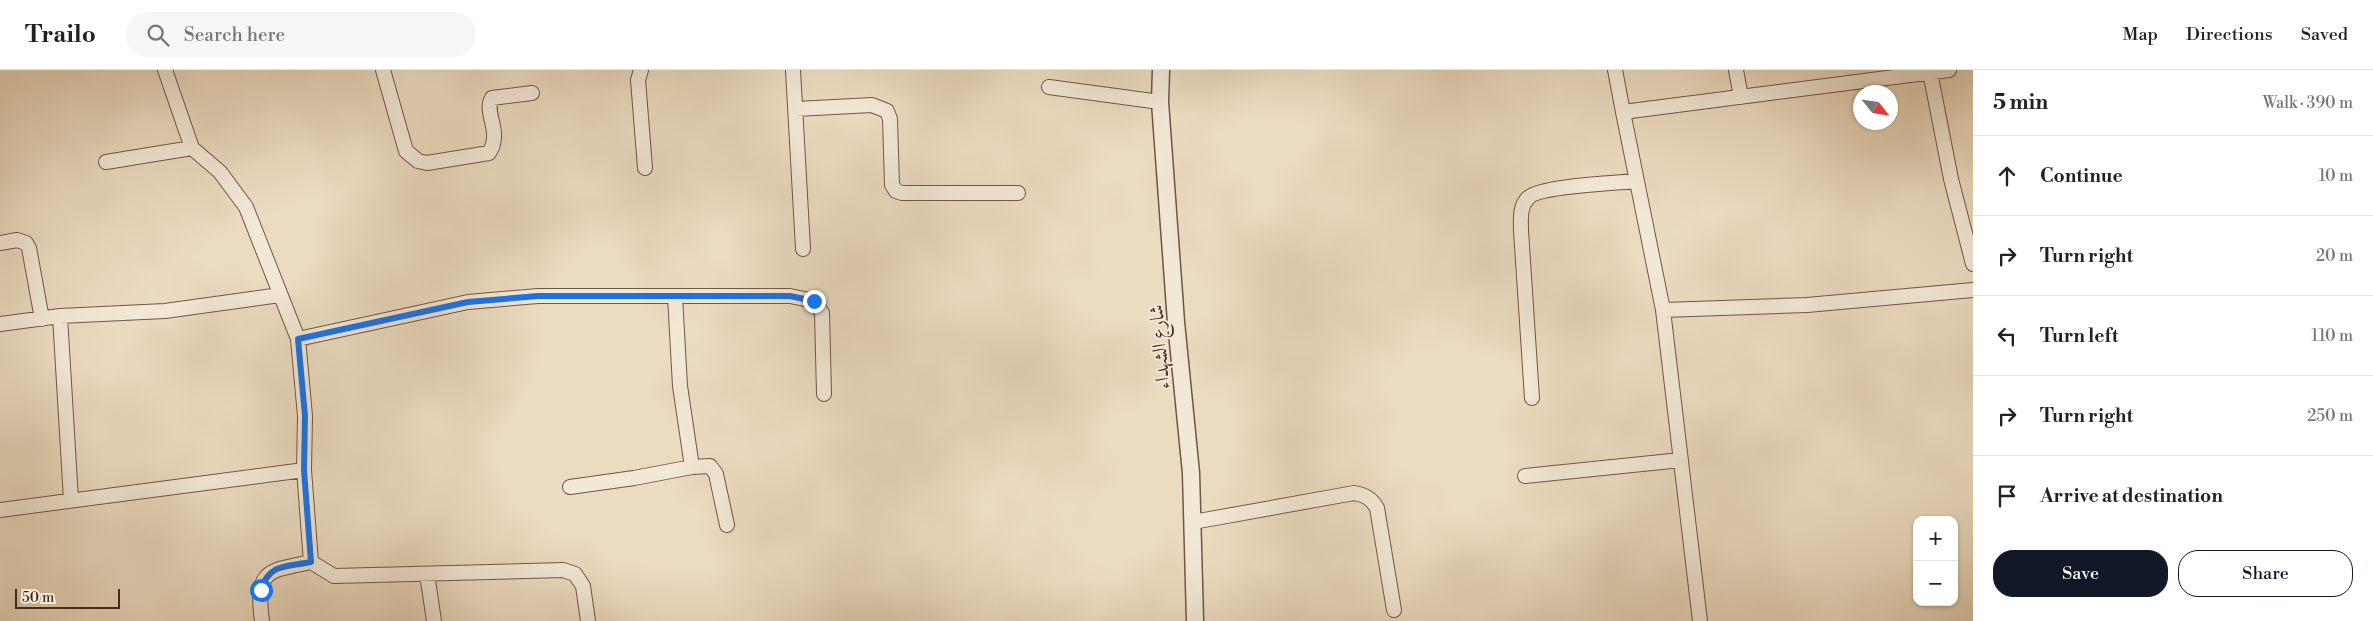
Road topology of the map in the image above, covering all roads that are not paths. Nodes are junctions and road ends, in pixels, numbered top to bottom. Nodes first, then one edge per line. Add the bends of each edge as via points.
1 (165, 70) edge
2 (383, 70) edge
3 (641, 70) edge
4 (793, 70) edge
5 (1161, 70) edge
6 (1615, 70) edge
7 (1736, 70) edge
8 (1949, 70) edge
9 (1930, 72) junction
10 (1049, 87) dead end
11 (532, 93) dead end
12 (1741, 97) junction
13 (1160, 102) junction
14 (796, 109) junction
15 (1624, 112) junction
16 (192, 148) junction
17 (106, 162) dead end
18 (645, 168) dead end
19 (1637, 181) junction
20 (1018, 193) dead end
21 (0, 243) edge
22 (803, 249) dead end
23 (1973, 264) edge
24 (1973, 290) edge
25 (280, 295) junction
26 (675, 296) junction
27 (1663, 310) junction
28 (60, 316) junction
29 (42, 318) junction
30 (0, 324) edge
31 (298, 339) junction
32 (824, 394) dead end
33 (1532, 398) dead end
34 (1681, 460) junction
35 (692, 467) junction
36 (304, 470) junction
37 (1524, 476) dead end
38 (570, 487) dead end
39 (71, 500) junction
40 (0, 510) edge
41 (1193, 522) junction
42 (727, 526) dead end
43 (311, 562) junction
44 (427, 574) junction
45 (1394, 610) dead end
46 (262, 621) edge
47 (434, 621) edge
48 (588, 621) edge
49 (1195, 621) edge
50 (1700, 621) edge

1 - 16 street
2 - 11 street via 406,151 418,161 427,163 489,153 496,139 490,106 492,98
3 - 18 street via 638,80
4 - 14 street
5 - 13 street, شارع الشهداء
6 - 15 street
7 - 12 street
8 - 9 street
9 - 12 street
9 - 23 street via 1951,179
10 - 13 street
12 - 15 street
13 - 41 street, شارع الشهداء
14 - 20 street via 872,105 887,111 892,184 902,194
14 - 22 street
15 - 19 street
16 - 17 street
16 - 25 street via 220,172 246,207
19 - 27 street
19 - 33 street via 1543,190 1525,201 1521,212 1521,231
21 - 29 street via 17,240 29,248
24 - 27 street via 1807,306
25 - 28 street via 165,311
25 - 31 street
26 - 31 street via 538,296 468,302
26 - 32 street via 790,296 814,301 822,313
26 - 35 street via 680,386
27 - 34 street
28 - 29 street
28 - 39 street
29 - 30 street
31 - 36 street via 305,416
34 - 37 street
34 - 50 street
35 - 38 street
35 - 42 street via 710,466 716,474
36 - 39 street
36 - 43 street
39 - 40 street
41 - 45 street via 1354,493 1366,496 1377,508
41 - 49 street, شارع الشهداء
43 - 44 street via 334,576
43 - 46 street via 274,570 265,576 261,590
44 - 47 street
44 - 48 street via 571,571 583,586

